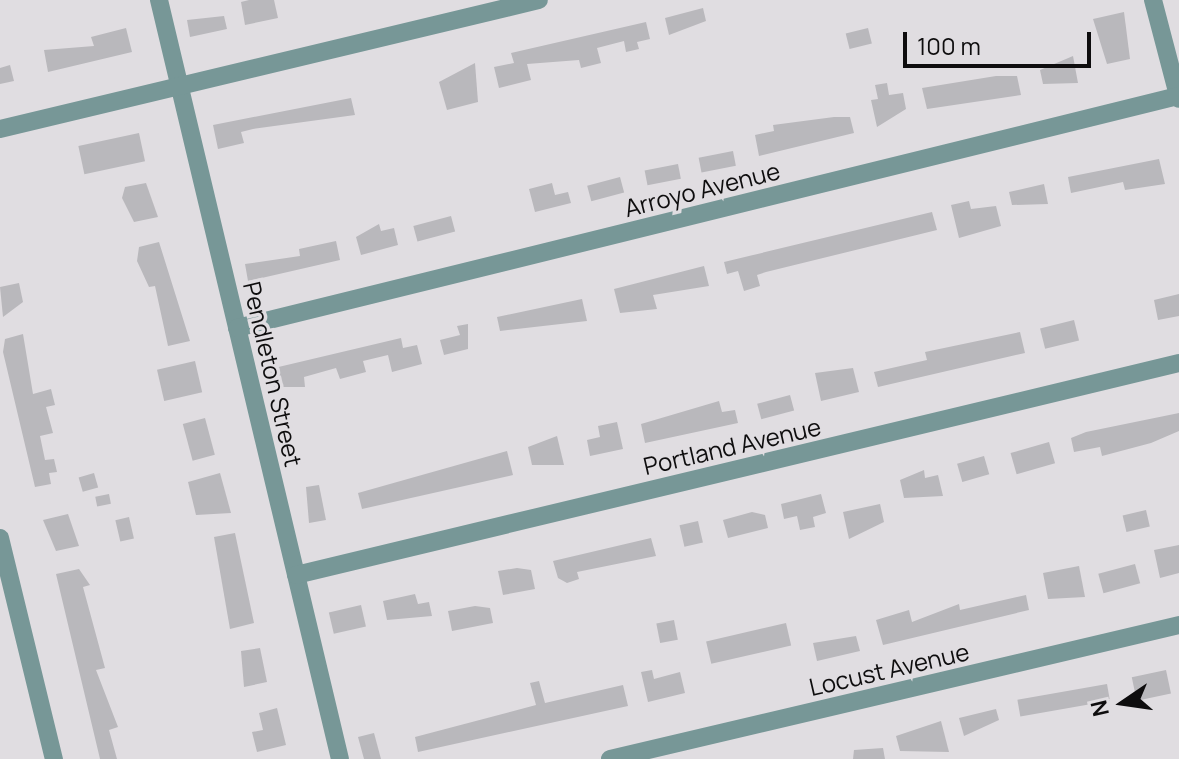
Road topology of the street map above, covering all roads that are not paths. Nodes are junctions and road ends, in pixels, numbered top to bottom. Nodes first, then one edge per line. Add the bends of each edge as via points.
1 (159, 0) edge
2 (539, 0) edge
3 (1153, 0) edge
4 (180, 87) junction
5 (1179, 97) edge
6 (0, 129) edge
7 (237, 328) junction
8 (1179, 363) edge
9 (0, 538) edge
10 (296, 575) junction
11 (1179, 625) edge
12 (54, 759) edge
13 (340, 759) edge
14 (610, 759) edge

1 - 4 street, Pendleton Street
2 - 4 street
3 - 5 street
4 - 6 street
4 - 7 street, Pendleton Street
5 - 7 street, Arroyo Avenue
7 - 10 street, Pendleton Street
8 - 10 street, Portland Avenue
9 - 12 street
10 - 13 street, Pendleton Street
11 - 14 street, Locust Avenue

